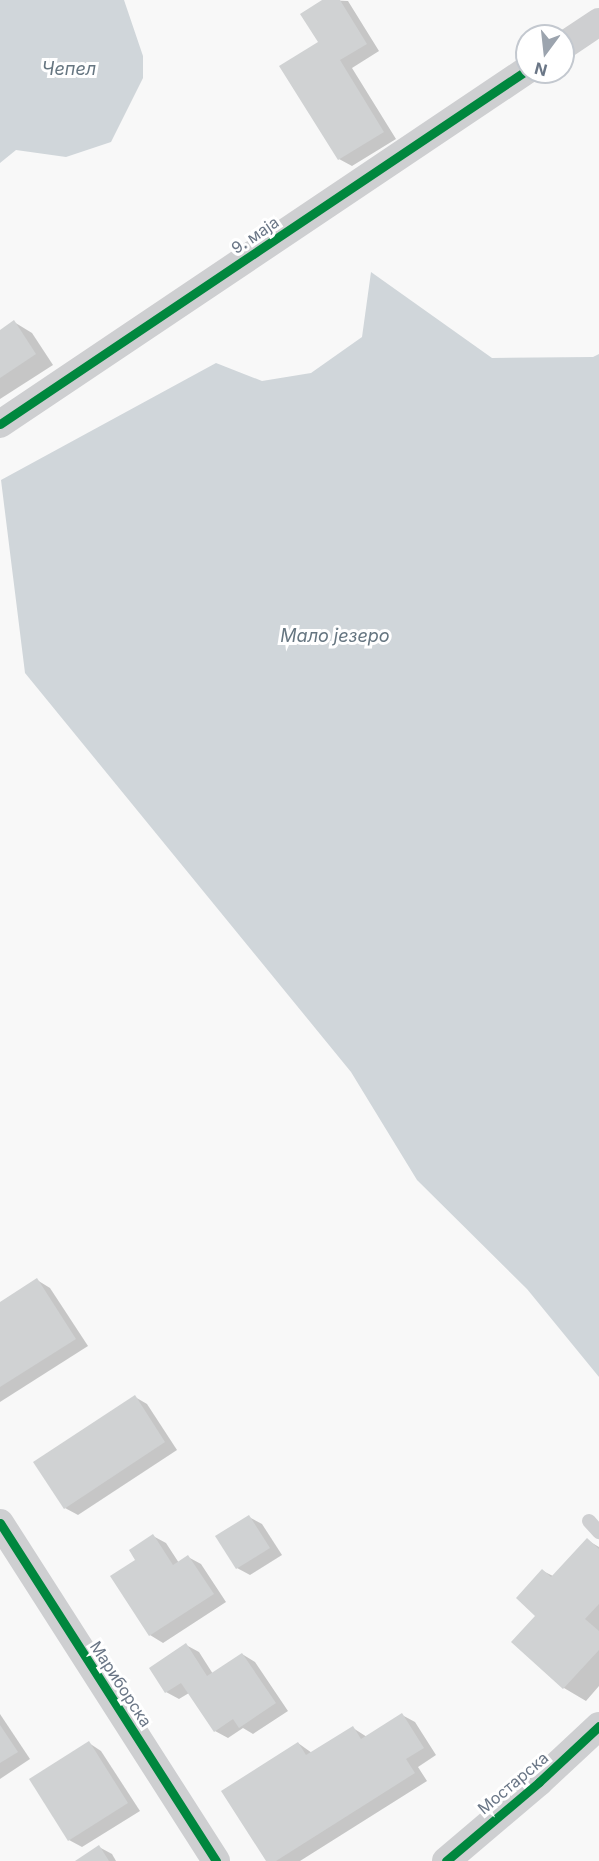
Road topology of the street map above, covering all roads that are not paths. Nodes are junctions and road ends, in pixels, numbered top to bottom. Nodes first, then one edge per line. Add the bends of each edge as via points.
1 (599, 22) edge
2 (575, 38) edge
3 (515, 78) edge
4 (0, 424) edge
5 (589, 1521) dead end
6 (0, 1523) edge
7 (599, 1532) edge
8 (599, 1726) edge
9 (216, 1861) edge
10 (446, 1861) edge

1 - 2 street
3 - 4 street, 9. маја
5 - 7 lane
6 - 9 street, Мариборска
8 - 10 street, Мостарска

